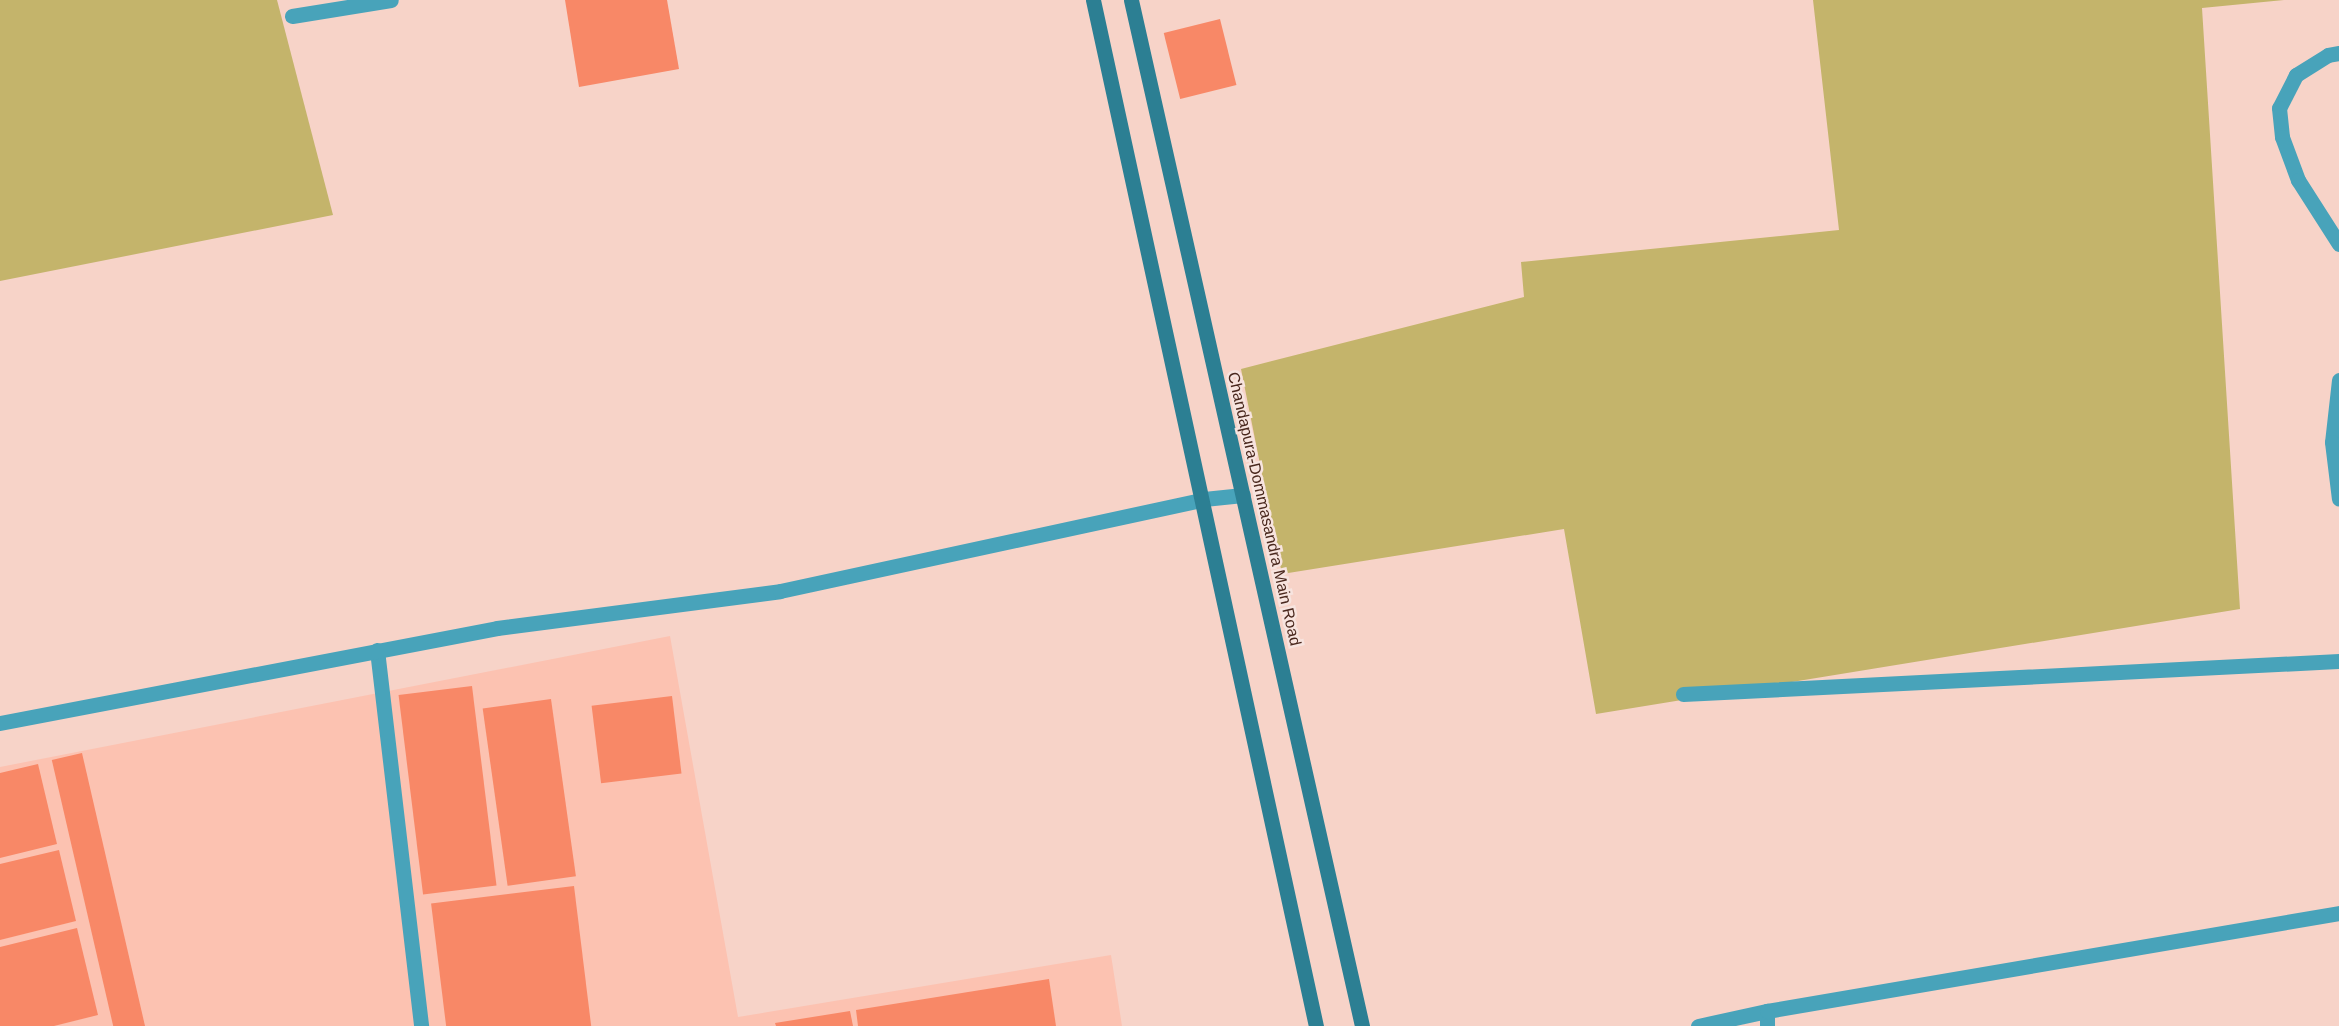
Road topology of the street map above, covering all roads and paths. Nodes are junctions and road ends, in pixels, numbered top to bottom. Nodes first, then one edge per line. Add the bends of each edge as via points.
1 (392, 0) edge
2 (1093, 0) edge
3 (1131, 0) edge
4 (292, 16) dead end
5 (2339, 53) edge
6 (2339, 244) edge
7 (2339, 380) edge
8 (1243, 495) junction
9 (1204, 500) junction
10 (2339, 500) edge
11 (377, 650) junction
12 (2339, 661) edge
13 (1683, 694) dead end
14 (0, 723) edge
15 (2339, 913) edge
16 (1767, 1018) edge
17 (421, 1026) edge
18 (1316, 1026) edge
19 (1362, 1026) edge
20 (1698, 1026) edge

1 - 4 street
2 - 9 main road
3 - 8 main road, Chandapura-Dommasandra Main Road
5 - 6 street via 2328,55 2296,75 2279,108 2282,137 2298,180
7 - 10 street via 2332,442
8 - 9 street
8 - 19 main road, Chandapura-Dommasandra Main Road
9 - 11 street via 780,591 497,628
9 - 18 main road
11 - 14 street
11 - 17 street
12 - 13 street
15 - 16 street
16 - 20 street

